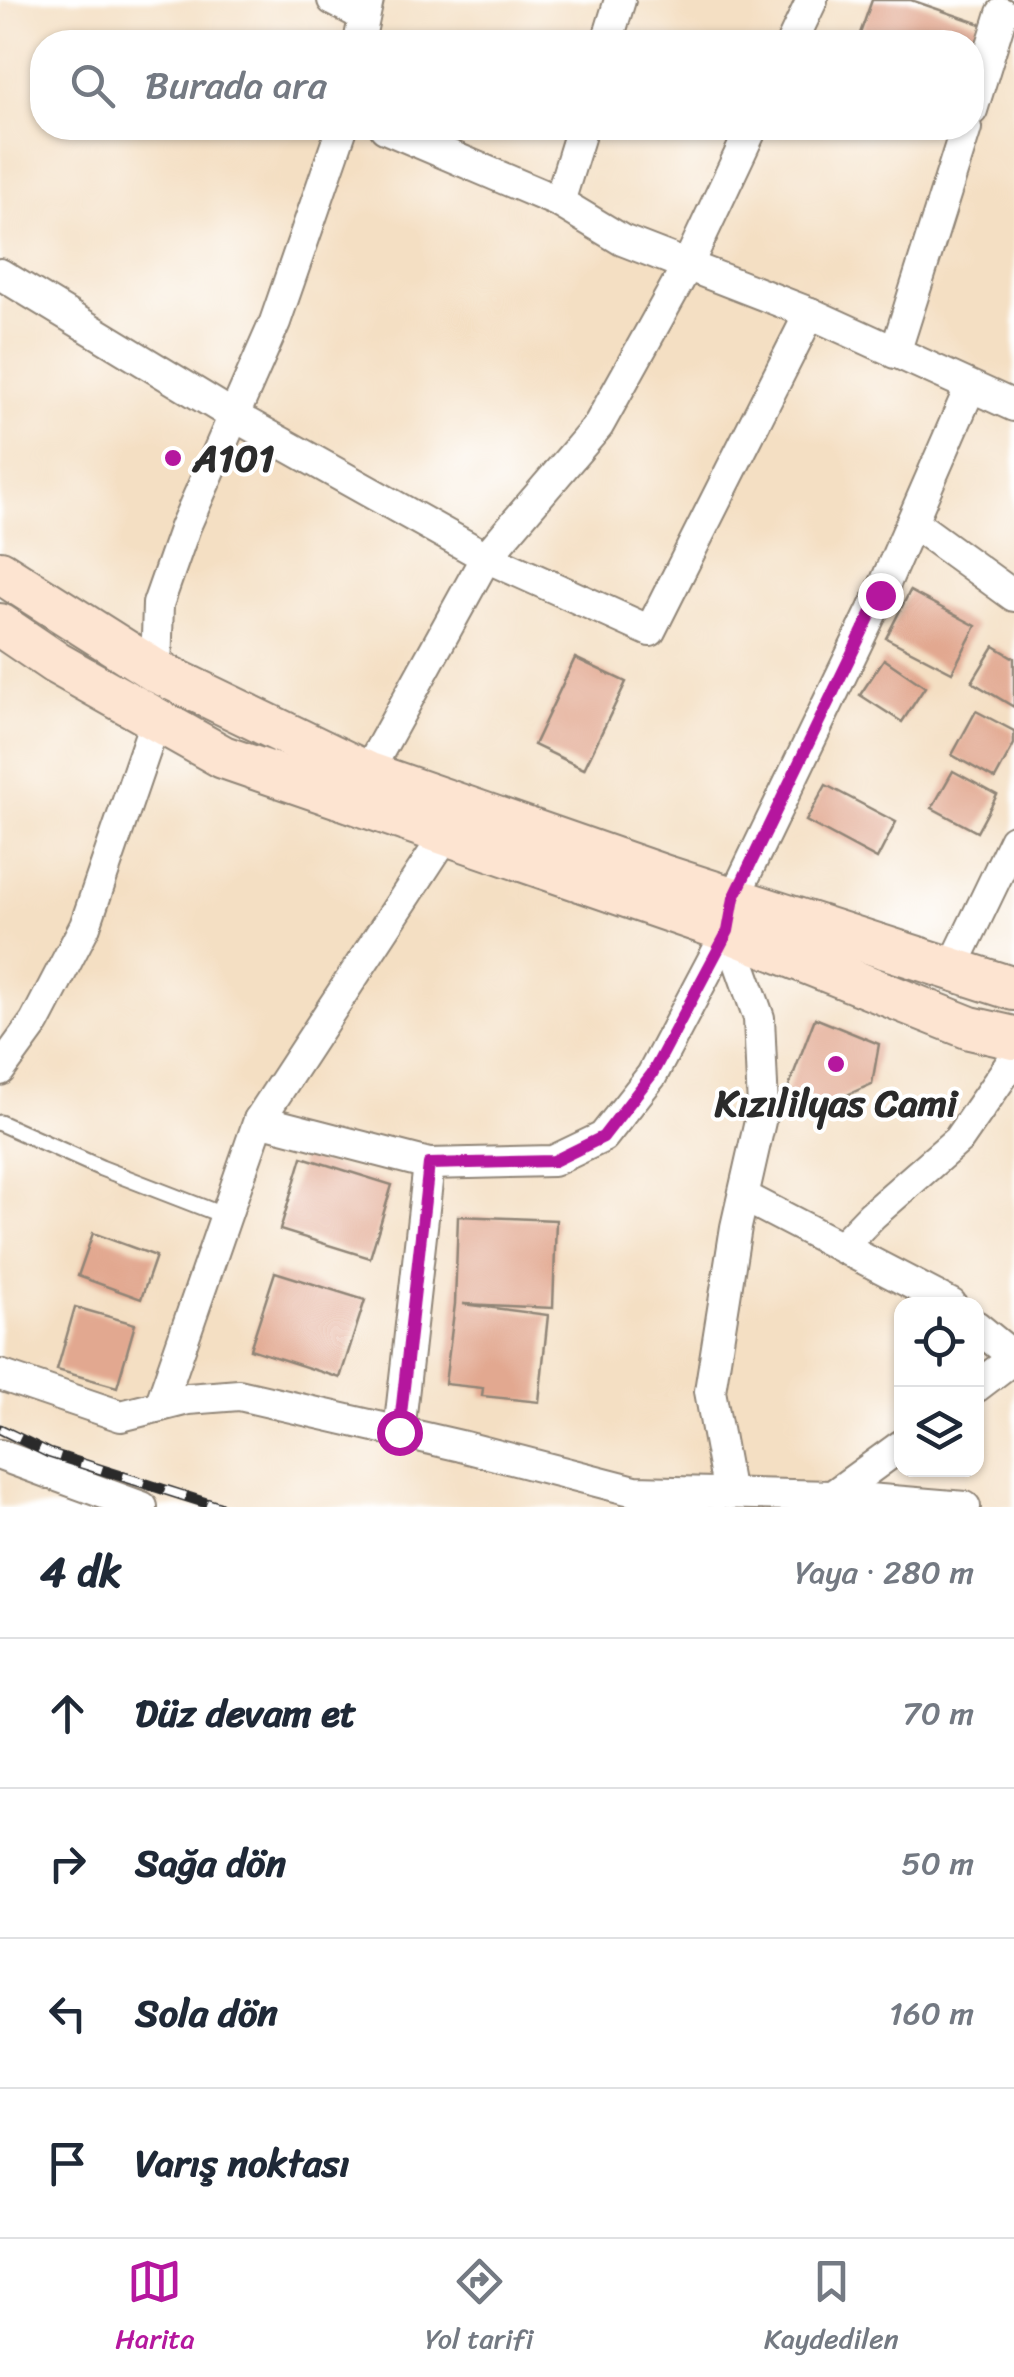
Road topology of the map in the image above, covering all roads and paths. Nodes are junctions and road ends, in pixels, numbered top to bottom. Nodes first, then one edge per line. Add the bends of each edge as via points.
1 (333, 0) edge
2 (620, 0) edge
3 (812, 0) edge
4 (998, 10) edge
5 (364, 19) edge
6 (611, 30) edge
7 (798, 30) edge
8 (984, 64) edge
9 (338, 140) edge
10 (413, 140) edge
11 (578, 140) edge
12 (746, 140) edge
13 (962, 140) edge
14 (559, 202) junction
15 (687, 266) junction
16 (0, 274) edge
17 (810, 313) junction
18 (895, 353) junction
19 (970, 388) junction
20 (1014, 406) edge
21 (234, 416) junction
22 (912, 522) junction
23 (486, 557) junction
24 (0, 572) edge
25 (1014, 596) edge
26 (0, 625) edge
27 (156, 671) junction
28 (155, 722) junction
29 (367, 772) junction
30 (445, 836) junction
31 (1014, 840) edge
32 (731, 914) junction
33 (952, 971) junction
34 (1014, 989) edge
35 (1014, 1038) edge
36 (1014, 1058) edge
37 (0, 1070) edge
38 (259, 1120) junction
39 (0, 1123) edge
40 (429, 1164) junction
41 (744, 1196) junction
42 (226, 1216) junction
43 (842, 1246) junction
44 (938, 1297) edge
45 (984, 1333) edge
46 (1014, 1358) edge
47 (0, 1375) edge
48 (984, 1381) edge
49 (160, 1406) junction
50 (399, 1432) junction
51 (894, 1450) edge
52 (0, 1455) edge
53 (729, 1494) junction
54 (832, 1496) junction
55 (142, 1507) edge
56 (965, 1507) edge

1 - 5 street
2 - 6 street
3 - 7 street
4 - 8 street
9 - 21 street via 275,322
10 - 14 street
11 - 14 street
12 - 15 street
13 - 18 street
14 - 15 street via 622,240
15 - 17 street
15 - 23 street via 598,426
16 - 21 street
17 - 18 street
17 - 23 street via 650,631
18 - 19 street
19 - 20 street
19 - 22 street
21 - 23 street
21 - 27 street via 158,604
22 - 25 street
22 - 32 street
23 - 29 street
24 - 27 main road
26 - 28 main road
27 - 28 main road
27 - 29 main road
28 - 30 main road via 223,757
28 - 37 street via 85,926 35,1022
29 - 32 main road
30 - 32 main road
30 - 38 street
31 - 33 street
32 - 33 main road
32 - 35 main road via 970,1028
32 - 40 street via 652,1074 603,1137 554,1161
32 - 41 street via 759,1018 763,1108
33 - 34 main road
36 - 43 street via 958,1140
38 - 40 street
38 - 42 street
39 - 42 lane
40 - 50 street
41 - 43 street
41 - 53 street via 710,1391
42 - 49 street
43 - 44 street
45 - 46 street
46 - 48 street
47 - 49 street via 121,1416
49 - 50 street via 239,1395
50 - 53 street via 635,1490
51 - 54 street
52 - 55 street
53 - 54 street
54 - 56 street

